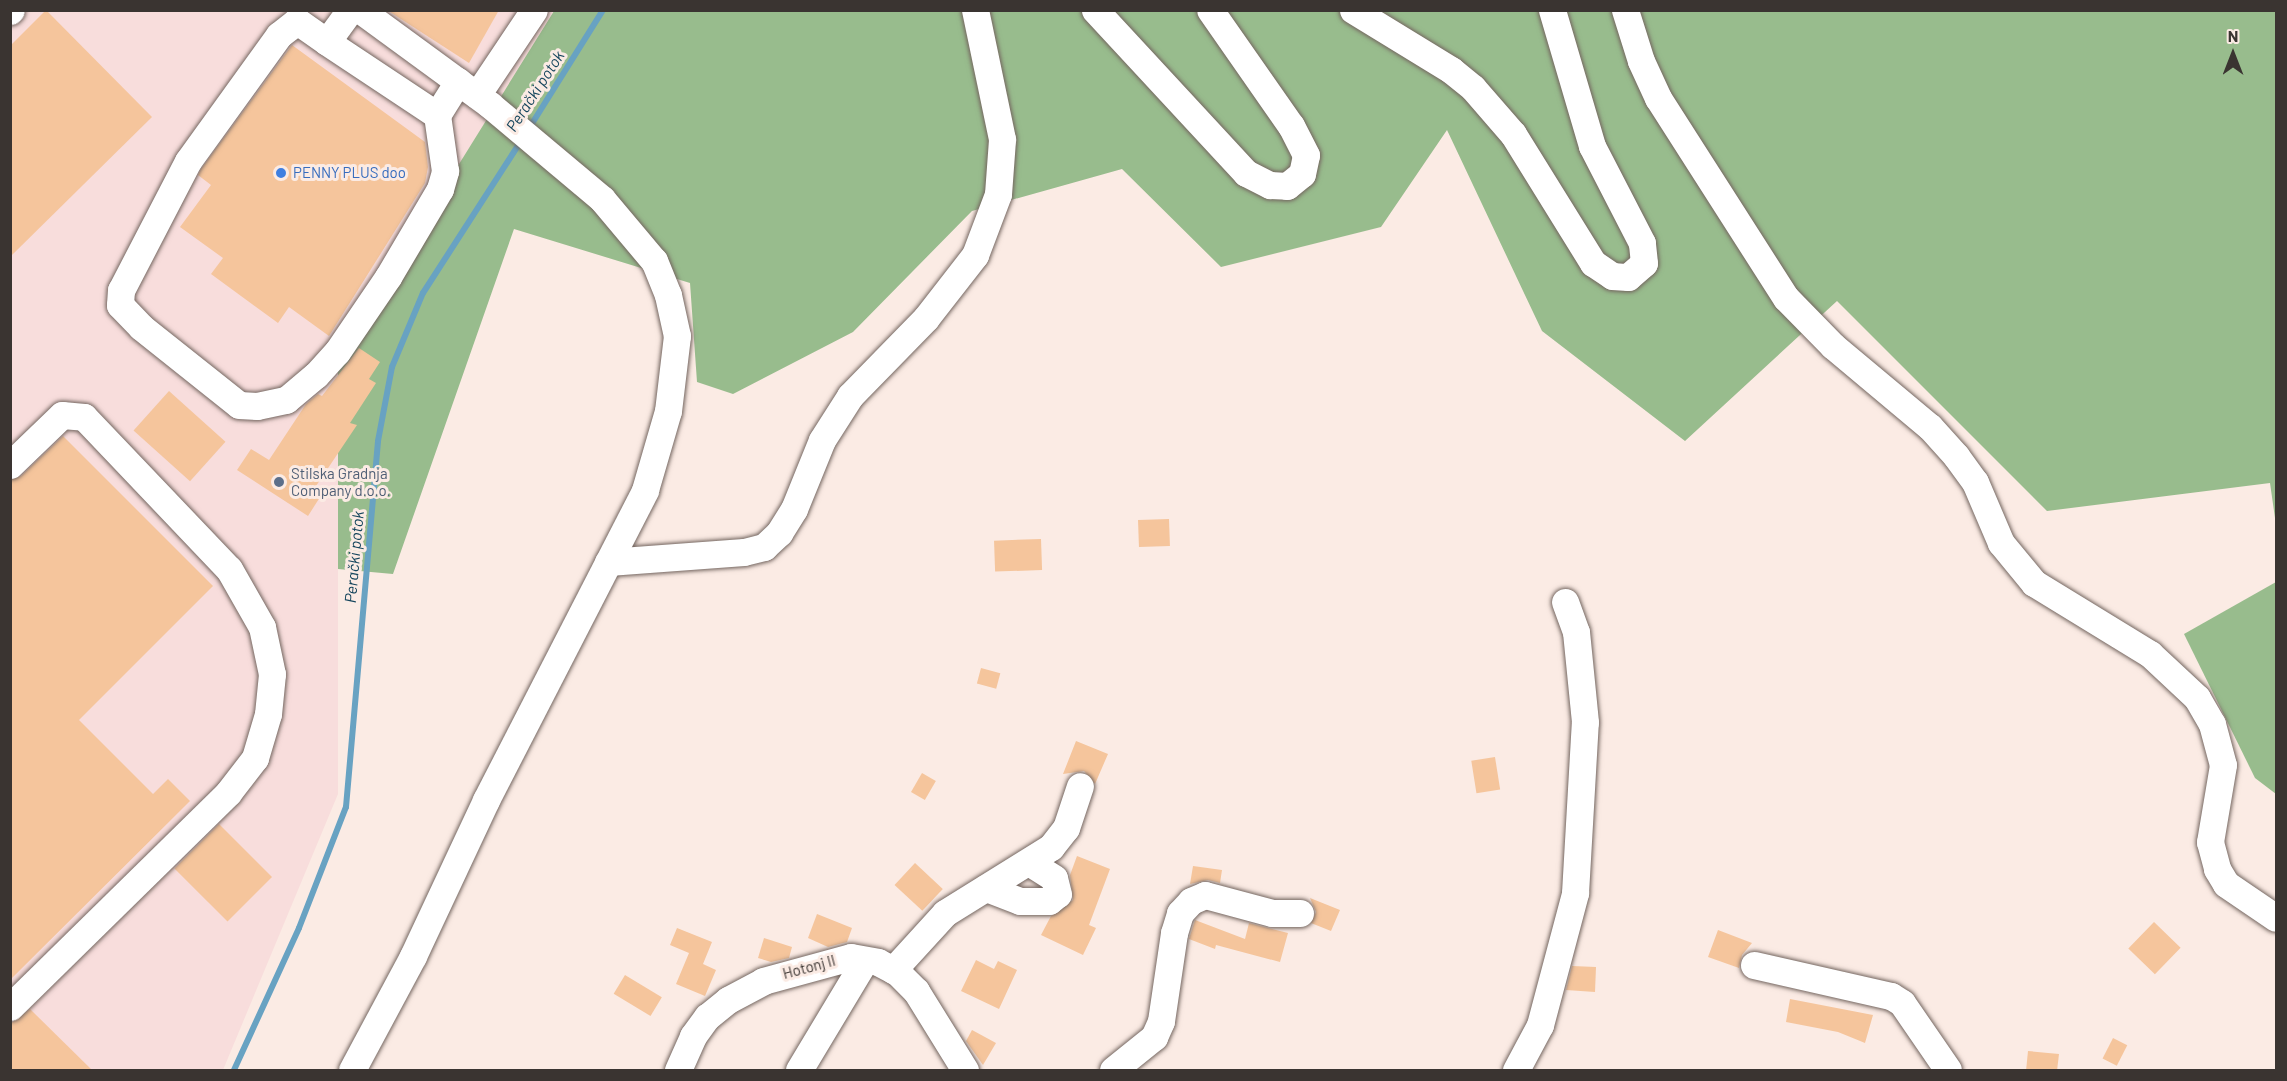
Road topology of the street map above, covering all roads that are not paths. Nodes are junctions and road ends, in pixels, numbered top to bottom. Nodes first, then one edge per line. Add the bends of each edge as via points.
1 (350, 10) edge
2 (360, 10) edge
3 (534, 10) edge
4 (975, 10) edge
5 (1095, 10) edge
6 (1210, 10) edge
7 (1353, 10) edge
8 (1552, 10) edge
9 (1625, 10) edge
10 (327, 42) junction
11 (475, 94) junction
12 (437, 115) junction
13 (10, 465) edge
14 (608, 562) junction
15 (1565, 603) dead end
16 (1080, 786) dead end
17 (1030, 863) junction
18 (987, 888) junction
19 (1300, 913) dead end
20 (2277, 918) edge
21 (865, 960) junction
22 (1754, 965) dead end
23 (894, 970) junction
24 (10, 1006) edge
25 (352, 1071) edge
26 (678, 1071) edge
27 (799, 1071) edge
28 (965, 1071) edge
29 (1113, 1071) edge
30 (1516, 1071) edge
31 (1948, 1071) edge

1 - 10 street
2 - 11 street
3 - 11 street
4 - 14 street via 1002,139 998,194 975,255 926,318 850,396 811,462 794,508 779,533 764,547 744,552
5 - 6 street via 1246,172 1270,186 1287,186 1302,174 1306,155 1291,126
7 - 8 street via 1452,70 1473,88 1513,134 1593,263 1612,276 1628,277 1644,263 1642,243 1592,146
9 - 20 street via 1658,98 1786,298 1833,346 1930,427 1956,456 1975,482 2001,543 2034,583 2150,654 2197,698 2216,733 2223,765 2210,842 2217,869 2226,884
10 - 12 street
10 - 12 street via 297,21 279,36 188,161 121,290 120,305 141,327 239,405 286,400 337,352 388,277 440,189 445,171
11 - 12 street
11 - 14 street via 602,199 654,261 668,295 677,336 668,411 645,490
13 - 24 street via 62,415 84,417 229,569 262,627 272,674 268,714 255,758 228,793
14 - 25 street
15 - 30 street via 1577,641 1586,722 1575,893 1540,1025
16 - 17 street via 1066,828 1051,847
17 - 18 street
17 - 18 street via 1054,878 1058,894 1049,901 1020,901
18 - 23 street via 945,913
19 - 29 street via 1272,913 1205,895 1191,901 1180,913 1174,933 1161,1021 1154,1037
21 - 23 street, Hotonj II
21 - 26 street, Hotonj II via 834,959 803,968 763,981 728,1000 693,1036
21 - 27 street
22 - 31 street via 1891,996 1902,1003
23 - 28 street, Hotonj II via 916,991

